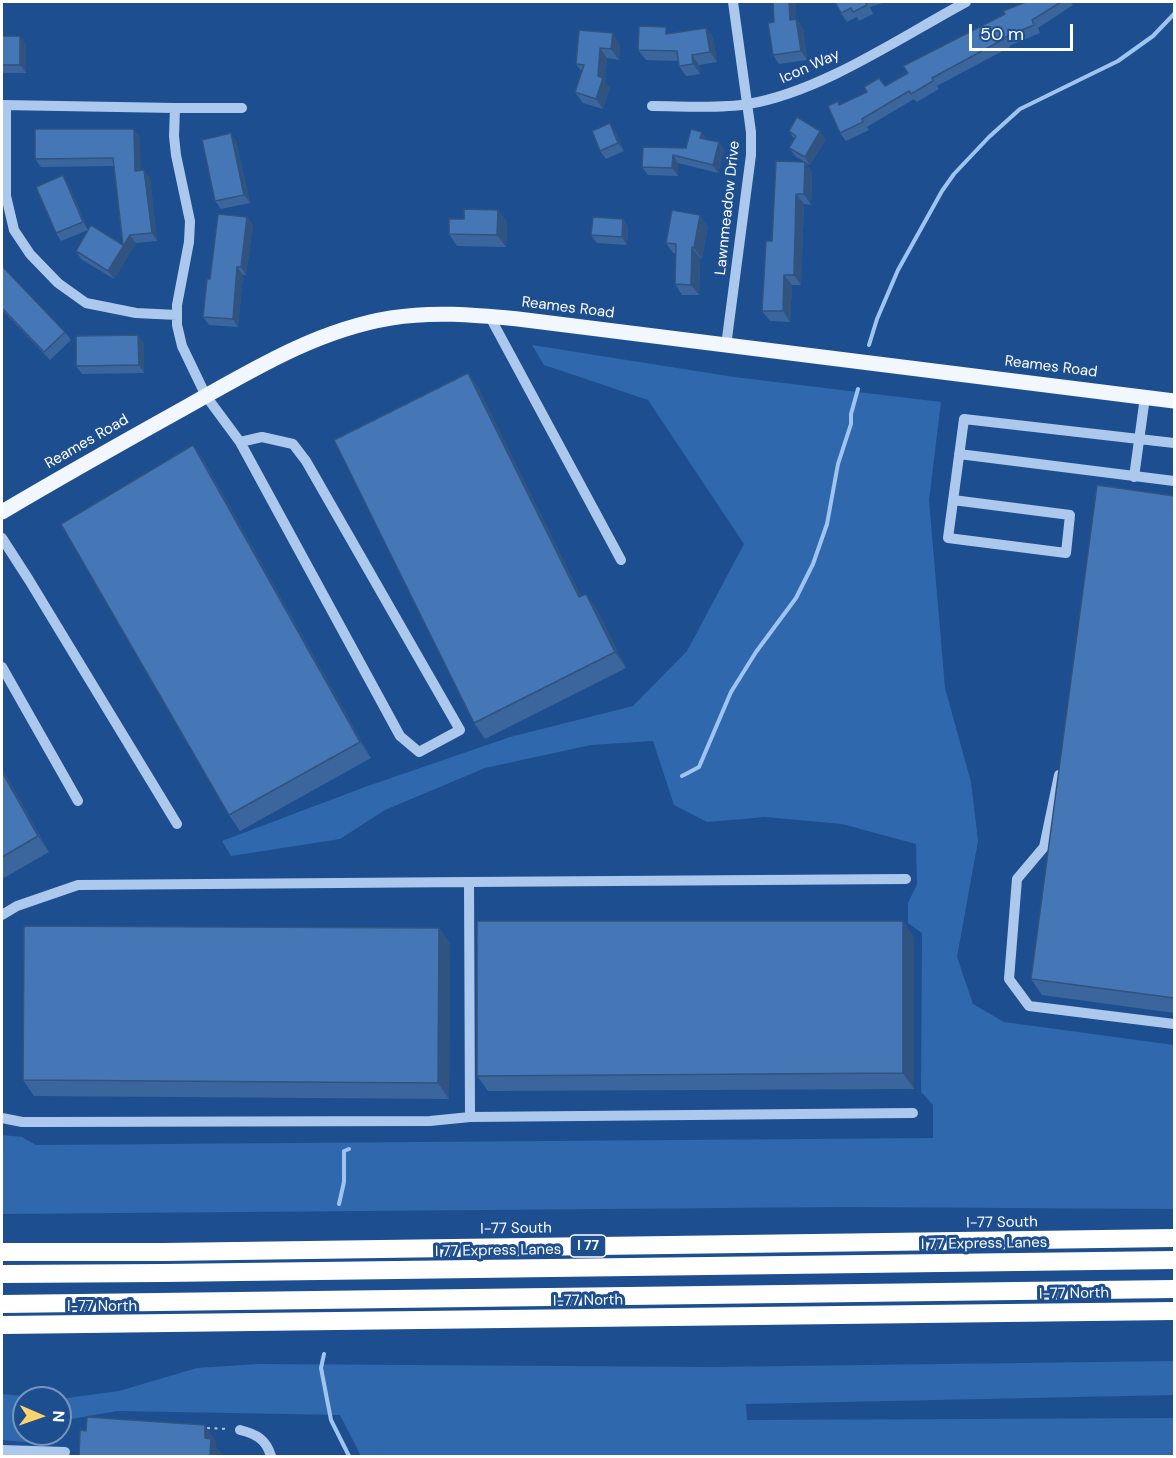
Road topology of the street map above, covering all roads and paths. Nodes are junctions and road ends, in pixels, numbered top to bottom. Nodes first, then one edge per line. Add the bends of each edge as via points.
1 (733, 2) edge
2 (966, 2) edge
3 (4, 105) edge
4 (747, 105) junction
5 (652, 106) dead end
6 (175, 108) junction
7 (242, 108) dead end
8 (177, 315) junction
9 (490, 317) junction
10 (726, 346) junction
11 (206, 396) junction
12 (1145, 397) junction
13 (1174, 401) edge
14 (1140, 440) junction
15 (240, 442) junction
16 (1174, 443) edge
17 (959, 454) junction
18 (1134, 477) junction
19 (1174, 481) edge
20 (953, 500) junction
21 (2, 512) edge
22 (2, 538) edge
23 (621, 560) dead end
24 (2, 667) edge
25 (1061, 765) edge
26 (78, 801) dead end
27 (177, 824) dead end
28 (906, 879) dead end
29 (469, 882) junction
30 (2, 915) edge
31 (1174, 1024) edge
32 (913, 1113) dead end
33 (470, 1117) junction
34 (2, 1118) edge
35 (1174, 1238) edge
36 (2, 1252) edge
37 (1174, 1260) edge
38 (2, 1274) edge
39 (1174, 1289) edge
40 (2, 1304) edge
41 (1174, 1311) edge
42 (2, 1325) edge
43 (206, 1428) edge
44 (240, 1430) joint
45 (2, 1450) edge
46 (64, 1452) dead end
47 (271, 1456) edge

1 - 4 street, Lawnmeadow Drive
2 - 4 street, Icon Way via 824,79 784,96
3 - 6 street
3 - 8 street via 6,196 14,230 30,254 57,283 86,303 136,313
4 - 5 street, Icon Way
4 - 10 street, Lawnmeadow Drive via 751,155
6 - 7 street
6 - 8 street via 176,155 190,221
8 - 11 street via 182,346
9 - 10 main road, Reames Road
9 - 11 main road, Reames Road via 434,313 347,328 314,339
9 - 23 street
10 - 12 main road, Reames Road
11 - 15 street
11 - 21 main road, Reames Road
12 - 13 main road, Reames Road
12 - 14 street
14 - 16 street
14 - 17 street via 964,419
14 - 18 street
15 - 15 street via 400,736 419,752 460,730 306,461 293,444 262,437
17 - 18 street
17 - 20 street
18 - 19 street
20 - 20 street via 948,538 1066,553 1070,515
22 - 27 street
24 - 26 street
25 - 31 street via 1044,847 1017,879 1009,979 1029,1006
28 - 29 street
29 - 30 street via 78,885
29 - 33 street
32 - 33 street
33 - 34 street via 430,1121 61,1122
35 - 36 highway, I-77 South / I 77
37 - 38 highway, I 77 Express Lanes / I 77
39 - 40 highway
41 - 42 highway, I-77 North
43 - 44 path
44 - 47 street via 262,1439
45 - 46 street

